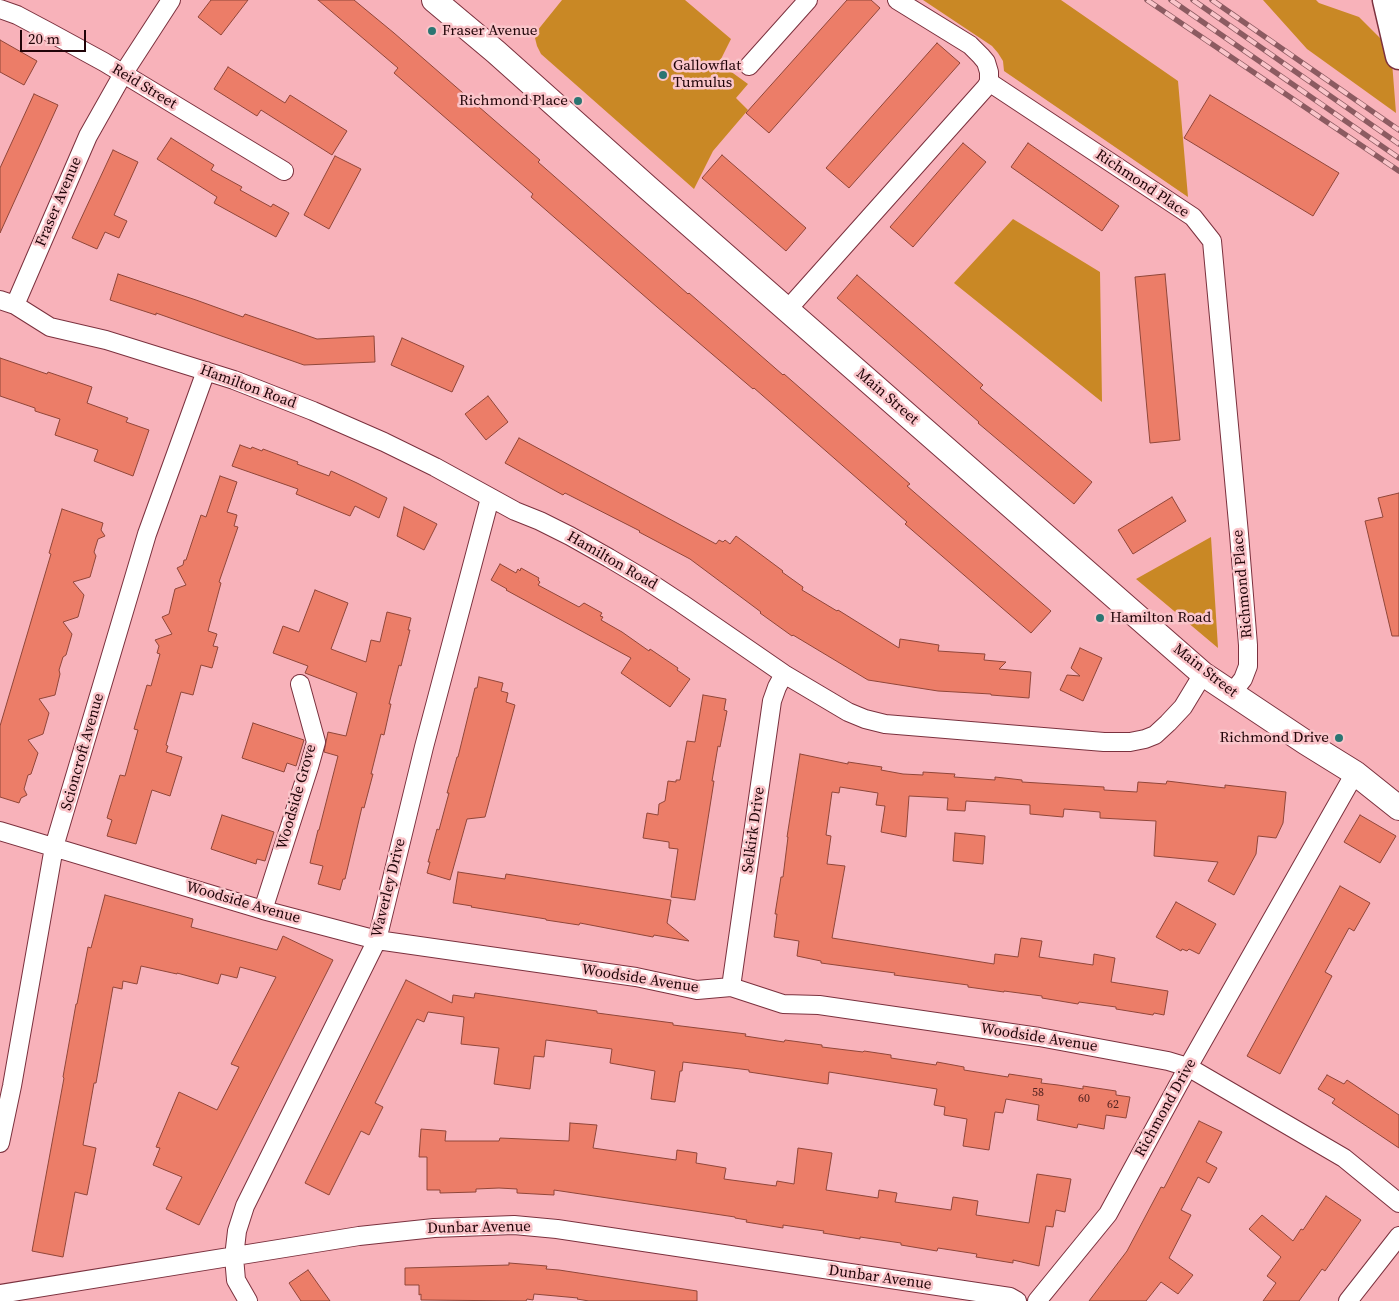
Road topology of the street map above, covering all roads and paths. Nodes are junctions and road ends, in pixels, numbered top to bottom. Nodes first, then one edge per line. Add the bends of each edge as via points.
1 (172, 0) edge
2 (434, 0) edge
3 (808, 0) edge
4 (897, 0) edge
5 (1386, 0) edge
6 (0, 9) edge
7 (1399, 56) edge
8 (749, 66) dead end
9 (123, 74) junction
10 (989, 82) junction
11 (284, 171) dead end
12 (8, 302) edge
13 (788, 310) junction
14 (206, 371) junction
15 (490, 498) junction
16 (784, 674) junction
17 (1203, 674) junction
18 (300, 684) dead end
19 (1232, 693) junction
20 (1355, 773) junction
21 (1399, 808) edge
22 (0, 831) edge
23 (54, 847) junction
24 (263, 910) junction
25 (377, 940) junction
26 (731, 987) junction
27 (1188, 1067) junction
28 (0, 1143) edge
29 (1399, 1203) edge
30 (1399, 1236) edge
31 (234, 1256) junction
32 (0, 1294) edge
33 (248, 1301) edge
34 (1017, 1301) edge
35 (1037, 1301) edge
36 (1348, 1301) edge

1 - 9 street, Fraser Avenue
2 - 13 main road, Main Street
3 - 8 street
4 - 10 street via 970,45 986,62
5 - 7 main road
6 - 9 street, Reid Street via 17,15
9 - 11 street, Reid Street
9 - 12 street, Fraser Avenue via 88,136
10 - 13 street
10 - 19 street, Richmond Place via 1193,217 1212,241 1248,645 1248,666
12 - 14 street, Hamilton Road via 50,327 106,340
13 - 17 main road, Main Street
14 - 15 street, Hamilton Road via 384,442
14 - 23 street, Scioncroft Avenue via 147,534
15 - 16 street, Hamilton Road via 570,536 646,580
15 - 25 street, Waverley Drive
16 - 17 street, Hamilton Road via 848,712 885,724 1130,742 1155,734 1168,723 1183,707
16 - 26 street, Selkirk Drive via 772,701
17 - 19 main road, Main Street
18 - 24 street, Woodside Grove via 316,742
19 - 20 main road, Main Street
20 - 21 main road
20 - 27 street, Richmond Drive
22 - 23 street, Woodside Avenue
23 - 24 street, Woodside Avenue
23 - 28 street, Scioncroft Avenue
24 - 25 street, Woodside Avenue
25 - 26 street, Woodside Avenue via 636,977 698,990
25 - 31 street, Waverley Drive via 245,1206
26 - 27 street, Woodside Avenue via 783,1004 819,1005 1029,1036
27 - 29 street, Woodside Avenue via 1344,1158
27 - 35 street, Richmond Drive via 1108,1214
30 - 36 street
31 - 32 street, Dunbar Avenue
31 - 33 street, Waverley Drive via 236,1280
31 - 34 street, Dunbar Avenue via 359,1236 434,1228 514,1225 1010,1297

